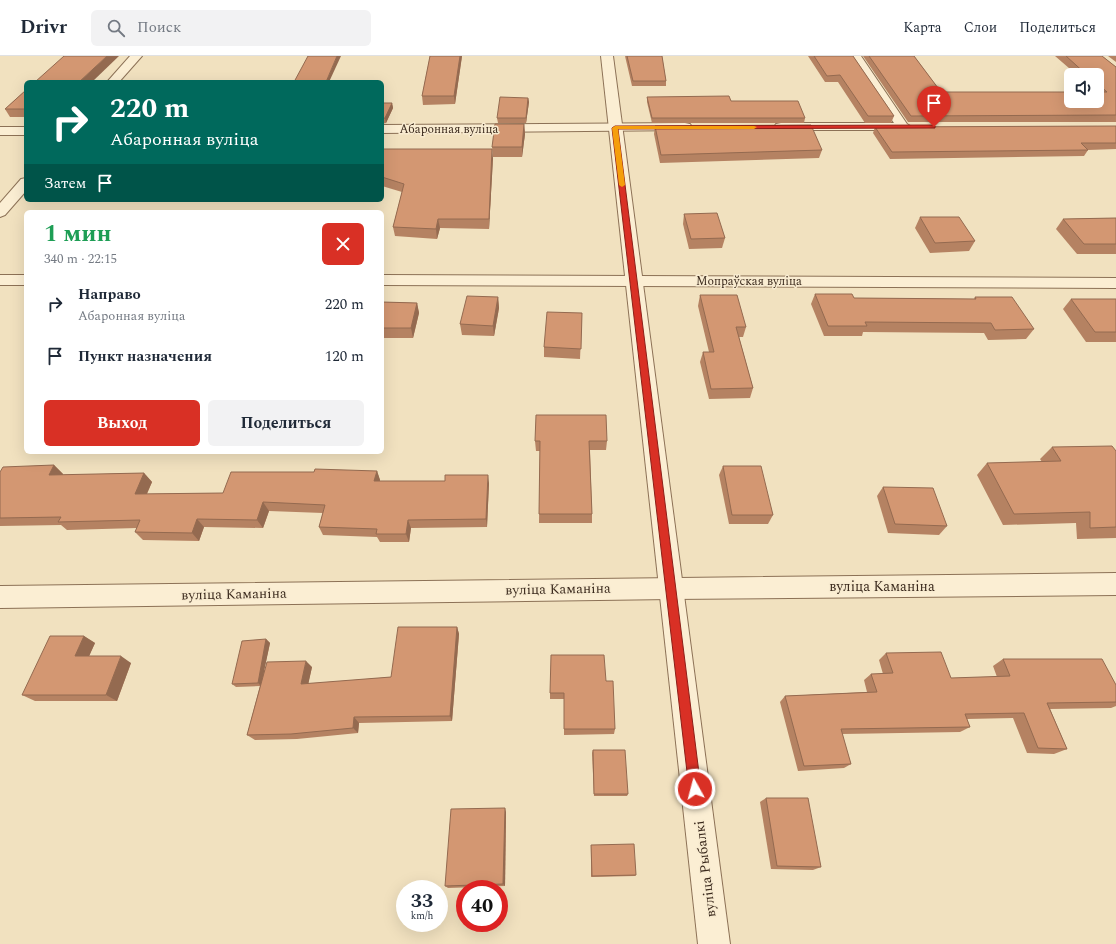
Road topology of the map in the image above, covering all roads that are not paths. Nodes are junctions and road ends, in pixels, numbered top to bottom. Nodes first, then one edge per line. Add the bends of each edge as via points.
1 (136, 56) edge
2 (607, 56) edge
3 (855, 56) edge
4 (115, 80) edge
5 (700, 127) edge
6 (771, 127) edge
7 (903, 127) junction
8 (919, 127) edge
9 (615, 128) junction
10 (384, 129) edge
11 (0, 131) edge
12 (24, 131) edge
13 (24, 184) edge
14 (0, 212) edge
15 (0, 280) edge
16 (24, 280) edge
17 (384, 280) edge
18 (634, 280) junction
19 (1116, 283) edge
20 (1116, 584) edge
21 (670, 588) junction
22 (0, 597) edge
23 (714, 944) edge

1 - 4 street
2 - 9 street, вуліца Рыбалкі
3 - 7 street
5 - 9 street, Абаронная вуліца
6 - 7 street
7 - 8 street
9 - 10 street, Абаронная вуліца
9 - 18 street, вуліца Рыбалкі
11 - 12 street
13 - 14 street
15 - 16 street
17 - 18 street, Мопраўская вуліца
18 - 19 street, Мопраўская вуліца
18 - 21 street, вуліца Рыбалкі
20 - 21 street, вуліца Каманіна
21 - 22 street, вуліца Каманіна
21 - 23 street, вуліца Рыбалкі

